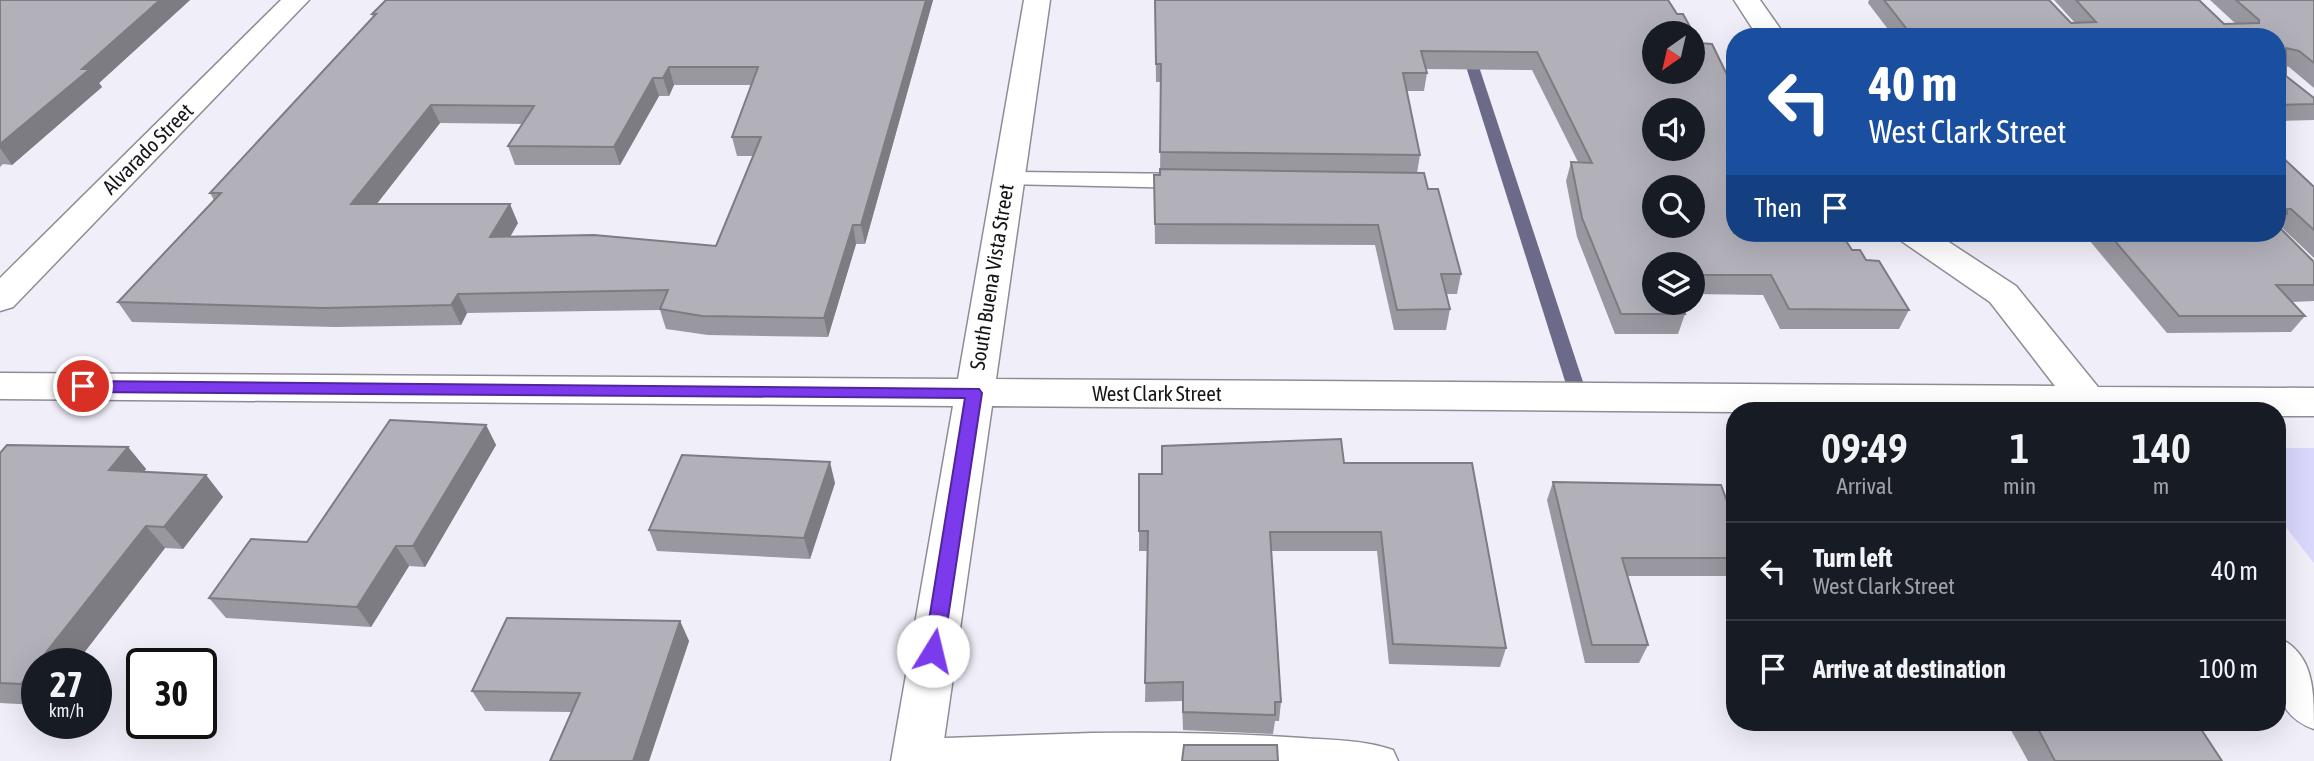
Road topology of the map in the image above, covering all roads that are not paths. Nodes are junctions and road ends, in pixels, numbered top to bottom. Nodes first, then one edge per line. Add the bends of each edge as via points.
1 (296, 0) edge
2 (1037, 0) edge
3 (1747, 0) edge
4 (1766, 28) edge
5 (1008, 179) junction
6 (1215, 181) edge
7 (1925, 242) edge
8 (0, 299) edge
9 (0, 386) edge
10 (974, 393) junction
11 (1726, 402) edge
12 (2089, 402) edge
13 (2314, 402) edge
14 (2286, 403) edge
15 (2286, 669) edge
16 (2314, 708) edge
17 (917, 758) edge
18 (1381, 761) edge

1 - 8 street, Alvarado Street
2 - 5 street, South Buena Vista Street
3 - 4 street
5 - 6 lane
5 - 10 street, South Buena Vista Street
7 - 12 street via 2003,294
9 - 10 street, West Clark Street
10 - 11 street, West Clark Street
10 - 17 street, South Buena Vista Street
13 - 14 street, West Clark Street
15 - 16 street
17 - 18 lane via 1060,748 1300,751

